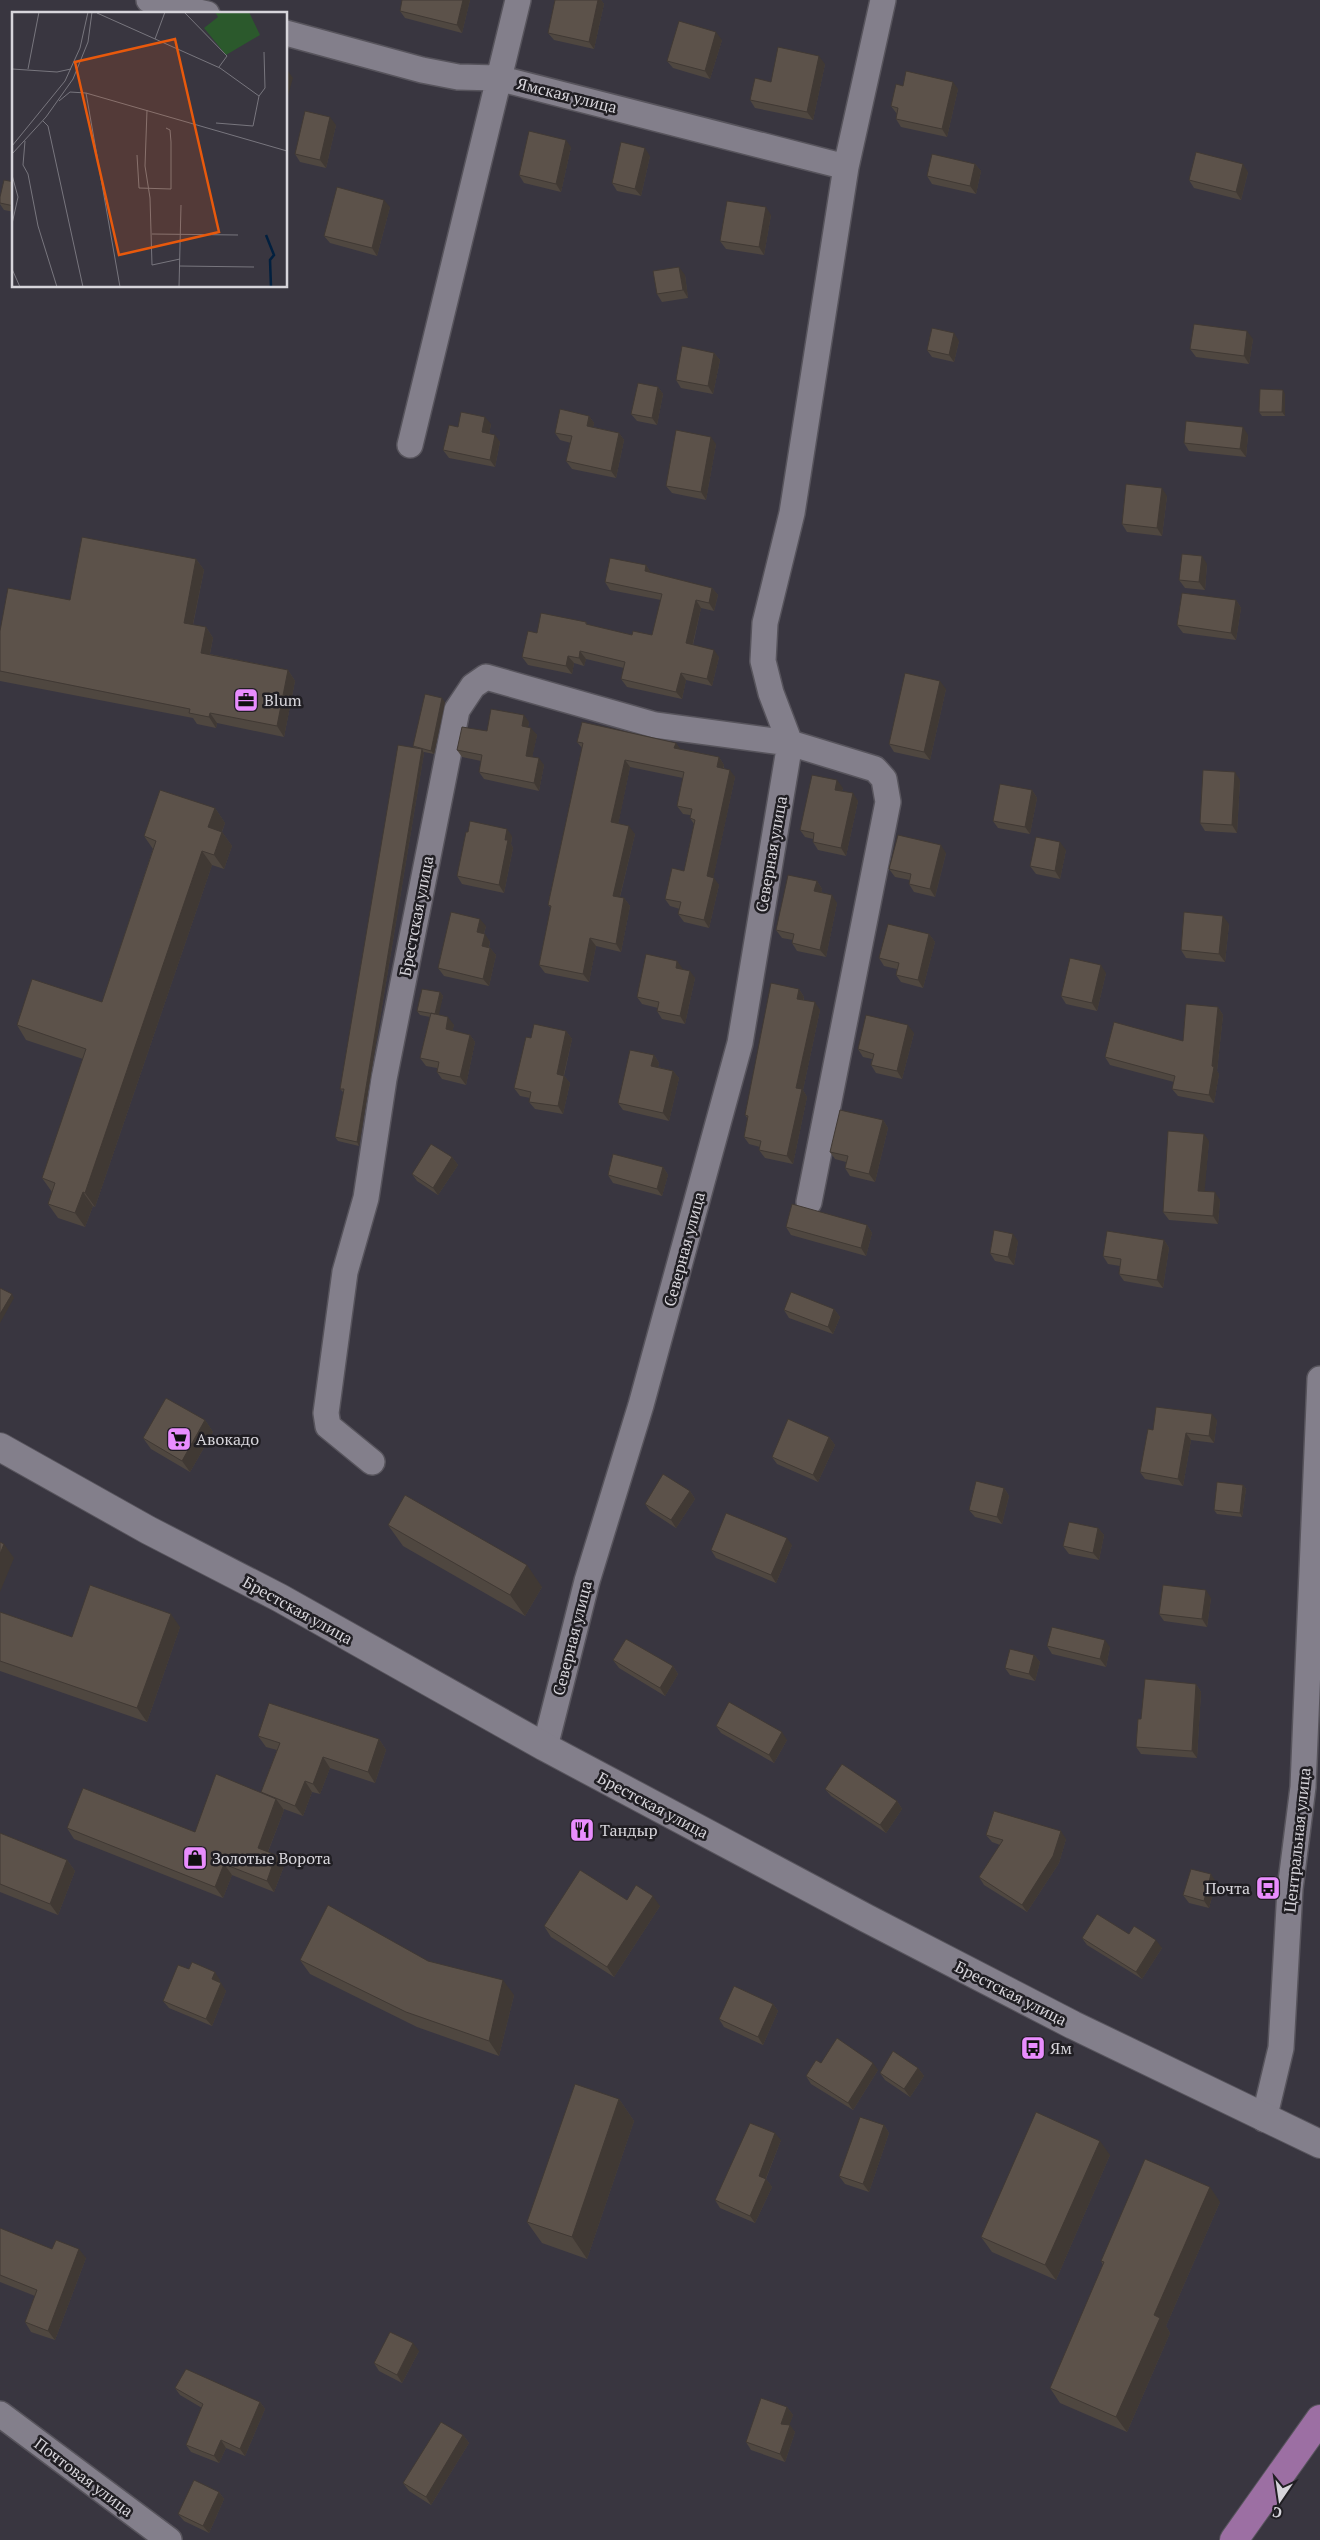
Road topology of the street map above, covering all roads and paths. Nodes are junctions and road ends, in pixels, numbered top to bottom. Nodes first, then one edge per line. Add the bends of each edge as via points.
1 (149, 0) edge
2 (518, 0) edge
3 (883, 0) edge
4 (199, 12) edge
5 (288, 34) edge
6 (498, 78) junction
7 (846, 167) junction
8 (410, 444) dead end
9 (794, 745) junction
10 (809, 1202) dead end
11 (1320, 1379) edge
12 (0, 1447) edge
13 (372, 1462) dead end
14 (545, 1747) junction
15 (1264, 2119) junction
16 (1319, 2144) edge
17 (0, 2414) edge
18 (1320, 2419) edge
19 (169, 2540) edge
20 (1234, 2540) edge

1 - 4 street
2 - 6 street
3 - 7 street
5 - 6 street, Ямская улица via 422,70 458,77
6 - 7 street, Ямская улица
6 - 8 street
7 - 9 street via 792,513 765,623 764,661 772,693
9 - 10 street via 875,769 884,779 888,802
9 - 13 street, Брестская улица via 656,724 486,677 473,686 457,710 384,1079 366,1198 345,1272 326,1413 328,1426
9 - 14 street, Северная улица via 740,1043 642,1405 586,1581
11 - 15 street, Центральная улица via 1303,1787 1290,1888 1281,2048
12 - 14 main road, Брестская улица via 148,1530 280,1598
14 - 15 main road, Брестская улица via 866,1918
15 - 16 main road, Брестская улица
17 - 19 street, Почтовая улица
18 - 20 main road

